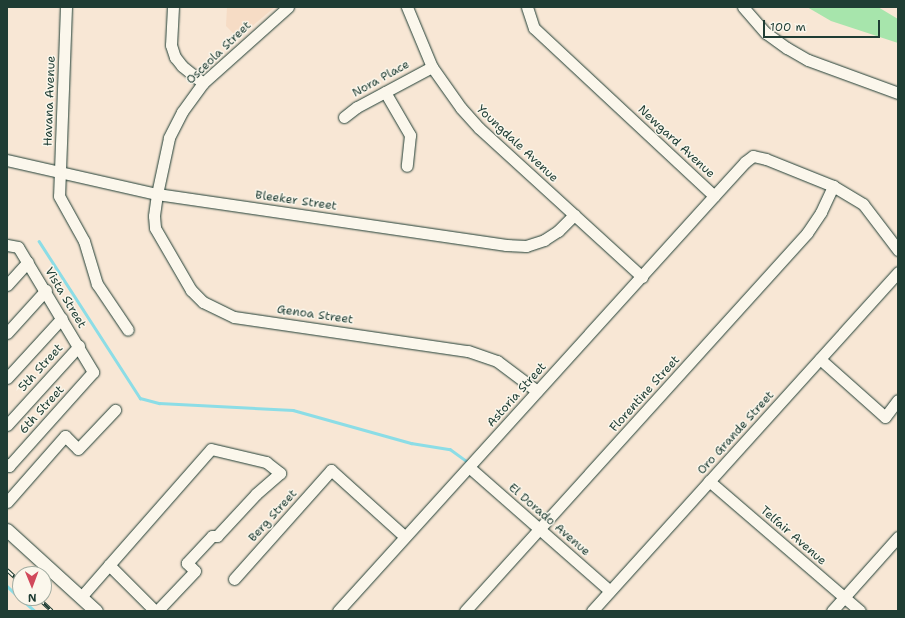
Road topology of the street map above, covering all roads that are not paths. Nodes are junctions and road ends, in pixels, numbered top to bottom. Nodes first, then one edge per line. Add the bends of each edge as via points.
1 (66, 7) edge
2 (173, 7) edge
3 (288, 7) edge
4 (407, 7) edge
5 (527, 7) edge
6 (743, 7) edge
7 (432, 66) junction
8 (203, 83) junction
9 (385, 92) junction
10 (898, 93) edge
11 (344, 117) dead end
12 (7, 160) edge
13 (407, 166) dead end
14 (60, 173) junction
15 (833, 186) junction
16 (157, 194) junction
17 (714, 196) junction
18 (574, 215) junction
19 (8, 244) edge
20 (898, 250) edge
21 (28, 262) junction
22 (898, 272) edge
23 (642, 277) junction
24 (7, 285) edge
25 (46, 290) junction
26 (62, 318) junction
27 (128, 330) dead end
28 (7, 333) edge
29 (79, 346) junction
30 (820, 359) junction
31 (93, 372) joint
32 (7, 378) edge
33 (537, 391) junction
34 (898, 400) edge
35 (115, 410) dead end
36 (7, 425) edge
37 (8, 465) edge
38 (470, 468) junction
39 (709, 481) junction
40 (7, 502) edge
41 (540, 529) junction
42 (7, 530) edge
43 (404, 536) junction
44 (898, 537) edge
45 (110, 565) junction
46 (234, 579) dead end
47 (610, 591) junction
48 (81, 597) junction
49 (844, 597) junction
50 (96, 611) edge
51 (156, 611) edge
52 (338, 611) edge
53 (465, 611) edge
54 (592, 611) edge
55 (832, 611) edge
56 (860, 611) edge

1 - 14 street, Havana Avenue
2 - 8 street via 171,45 175,56 182,66
3 - 8 street, Osceola Street
4 - 7 street, Youngdale Avenue
5 - 17 street, Newgard Avenue via 534,28
6 - 10 street via 766,33 808,60
7 - 9 street, Nora Place
7 - 18 street, Youngdale Avenue via 448,91 478,128
8 - 16 street, Osceola Street via 182,112 169,138
9 - 11 street, Nora Place
9 - 13 street via 410,135
12 - 14 street, Bleeker Street
14 - 16 street, Bleeker Street
14 - 27 street, Havana Avenue via 59,196 84,241 97,284
15 - 17 street, Newgard Avenue via 753,156
15 - 20 street, Newgard Avenue via 863,204
15 - 41 street, Florentine Street via 821,212 807,233
16 - 18 street, Bleeker Street via 506,245 526,246 544,240 558,231
16 - 33 street, Genoa Street via 154,216 160,240 191,290 203,302 218,311 234,317 468,351 497,361
17 - 23 street, Astoria Street
18 - 23 street, Youngdale Avenue
19 - 21 street, Vista Street via 18,247
21 - 24 street
21 - 25 street, Vista Street
22 - 30 street, Oro Grande Street
23 - 33 street, Astoria Street
25 - 26 street, Vista Street
25 - 28 street
26 - 29 street, Vista Street
26 - 32 street
29 - 31 street, Vista Street
29 - 36 street, 5th Street
30 - 34 street via 885,417
30 - 39 street, Oro Grande Street
31 - 37 street, 6th Street
33 - 38 street, Astoria Street
35 - 40 street via 78,449 65,436
38 - 41 street, El Dorado Avenue
38 - 43 street, Astoria Street
39 - 47 street, Oro Grande Street
39 - 49 street, Telfair Avenue
41 - 47 street, El Dorado Avenue
41 - 53 street, Florentine Street
42 - 48 main road
43 - 46 street, Berg Street via 331,470
43 - 52 street, Astoria Street
44 - 49 street
45 - 48 street
45 - 51 street
45 - 51 street via 211,449 266,462 280,473 256,494 217,536 212,536 187,563 195,571
47 - 54 street, Oro Grande Street
48 - 50 main road
49 - 55 street
49 - 56 street, Telfair Avenue

